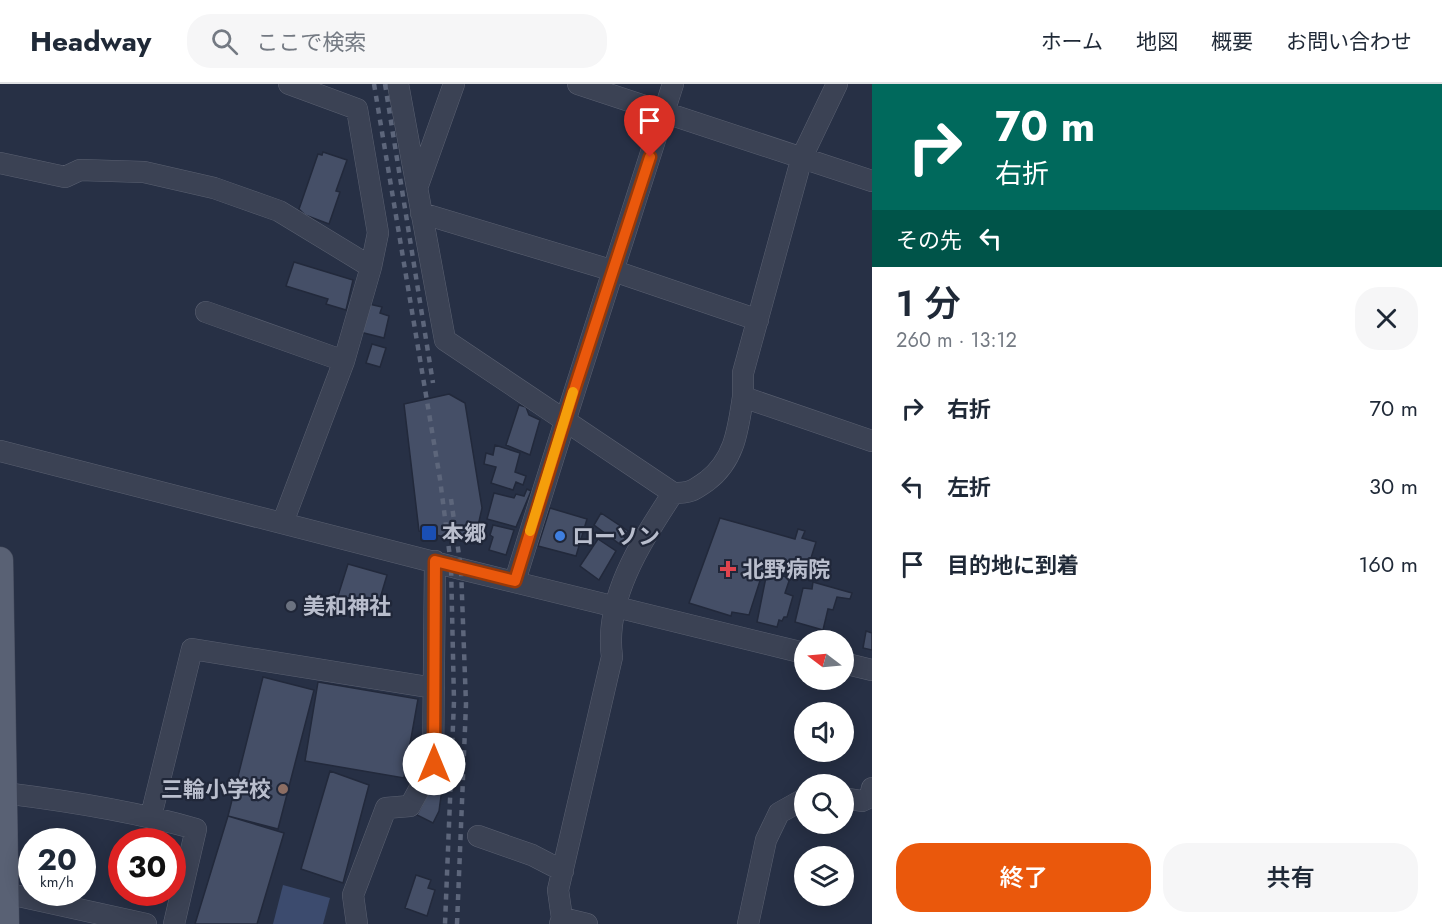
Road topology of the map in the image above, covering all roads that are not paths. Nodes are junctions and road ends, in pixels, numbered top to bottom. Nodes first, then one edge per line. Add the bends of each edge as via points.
1 (289, 84) edge
2 (398, 84) edge
3 (454, 84) edge
4 (578, 84) edge
5 (673, 84) edge
6 (837, 84) edge
7 (664, 112) junction
8 (802, 157) junction
9 (0, 163) edge
10 (872, 181) edge
11 (416, 188) junction
12 (421, 213) junction
13 (371, 267) junction
14 (614, 271) junction
15 (206, 312) dead end
16 (758, 320) junction
17 (344, 360) junction
18 (743, 397) junction
19 (564, 422) junction
20 (872, 441) edge
21 (0, 451) edge
22 (673, 494) junction
23 (283, 522) junction
24 (0, 560) edge
25 (435, 561) junction
26 (515, 581) junction
27 (616, 607) junction
28 (794, 651) edge
29 (854, 666) edge
30 (872, 670) edge
31 (434, 688) junction
32 (2, 785) edge
33 (872, 788) edge
34 (854, 800) edge
35 (794, 805) edge
36 (151, 816) junction
37 (478, 836) dead end
38 (562, 872) junction
39 (5, 893) junction
40 (561, 921) edge
41 (6, 924) edge
42 (146, 924) edge
43 (174, 924) edge
44 (357, 924) edge
45 (587, 924) edge
46 (748, 924) edge

1 - 13 street via 357,109 378,233
2 - 11 street
3 - 11 street
4 - 7 street
5 - 7 street
6 - 8 street
7 - 8 street
7 - 14 street
8 - 10 street
8 - 16 street
9 - 13 street via 65,177 80,170 144,172 214,188 279,211
11 - 12 street
12 - 14 street
12 - 19 street via 445,340
13 - 17 street
14 - 16 street
14 - 19 street
15 - 17 street
16 - 18 street via 743,373
17 - 23 street
18 - 20 street
18 - 22 street via 737,434 718,472 690,493
19 - 22 street
19 - 26 street
21 - 23 street
22 - 27 street via 641,543
23 - 25 street
24 - 32 main road
25 - 26 street
25 - 31 street
26 - 27 street
27 - 28 street
27 - 38 street via 610,641 612,657
29 - 30 street
31 - 36 street via 192,649
31 - 44 street via 434,764 410,806 386,808 353,895
32 - 36 street
32 - 39 main road
33 - 34 street via 870,797
35 - 46 street via 779,813 766,840
36 - 43 street via 196,829
37 - 38 street via 532,855
38 - 40 street via 558,890
39 - 41 main road
39 - 42 street
40 - 45 street

